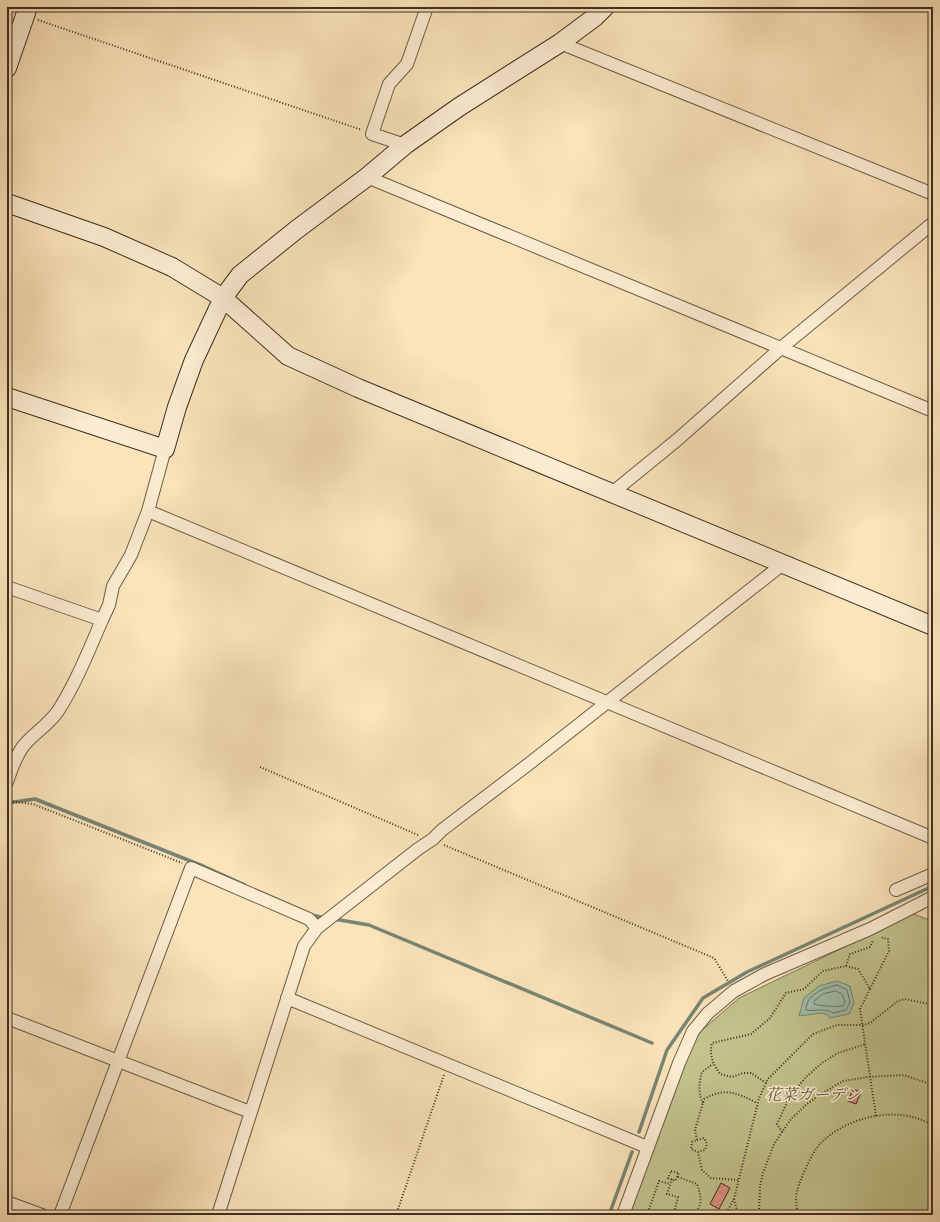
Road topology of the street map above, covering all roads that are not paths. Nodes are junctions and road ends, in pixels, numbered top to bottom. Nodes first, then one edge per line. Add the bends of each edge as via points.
1 (427, 7) edge
2 (605, 7) edge
3 (27, 11) edge
4 (560, 43) junction
5 (7, 68) edge
6 (405, 144) junction
7 (367, 177) junction
8 (933, 194) edge
9 (7, 203) edge
10 (933, 223) edge
11 (223, 298) junction
12 (781, 348) junction
13 (7, 396) edge
14 (933, 411) edge
15 (165, 449) junction
16 (612, 493) junction
17 (148, 510) junction
18 (783, 564) junction
19 (7, 587) edge
20 (102, 620) junction
21 (933, 626) edge
22 (608, 702) junction
23 (7, 782) edge
24 (933, 838) edge
25 (933, 874) edge
26 (896, 890) dead end
27 (925, 891) edge
28 (317, 928) junction
29 (287, 998) junction
30 (7, 1018) edge
31 (118, 1060) junction
32 (250, 1112) junction
33 (647, 1147) junction
34 (7, 1202) edge
35 (42, 1215) edge
36 (60, 1215) edge
37 (218, 1215) edge
38 (623, 1215) edge

1 - 6 street via 407,64 389,84 372,134
2 - 4 street
3 - 5 street
4 - 6 street via 459,106
4 - 8 street
6 - 7 street
7 - 11 street via 240,275
7 - 12 street
9 - 11 street via 104,237 172,267
10 - 12 street
11 - 15 street via 194,360
11 - 16 street via 288,356 358,388
12 - 14 street
12 - 16 street via 677,440
13 - 15 street
15 - 17 street
16 - 18 street
17 - 20 street via 131,555 113,586 109,605
17 - 22 street
18 - 21 street
18 - 22 street
19 - 20 street
20 - 23 street via 57,712 25,744
22 - 24 street
22 - 28 street
25 - 27 street
26 - 27 street
27 - 33 street via 870,929 765,974 734,991 708,1013 694,1031 679,1063
28 - 29 street via 304,946
28 - 31 street via 309,919 191,868
29 - 32 street
29 - 33 street
30 - 31 street
31 - 32 street
31 - 36 street
32 - 37 street
33 - 38 street
34 - 35 street

